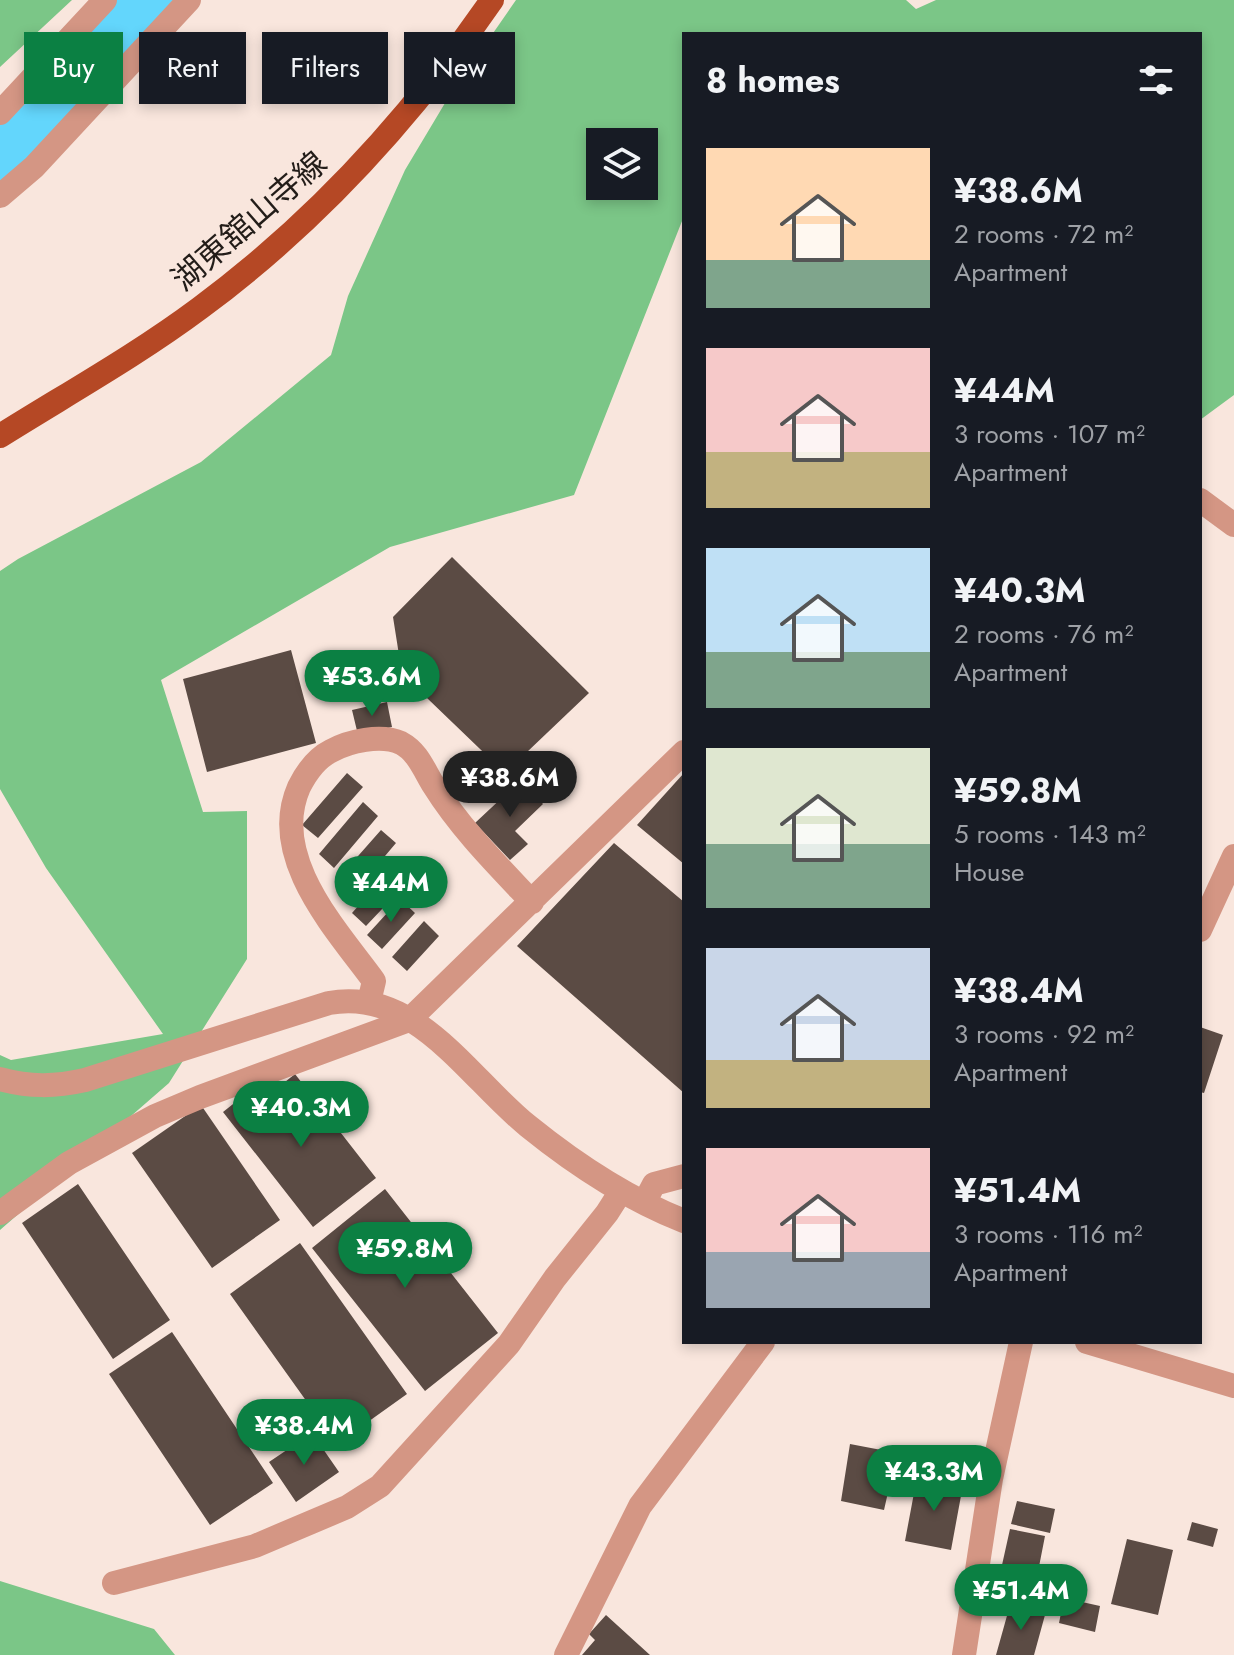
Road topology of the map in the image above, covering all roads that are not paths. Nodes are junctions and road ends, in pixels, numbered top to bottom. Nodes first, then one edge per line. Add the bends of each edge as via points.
1 (105, 0) edge
2 (189, 0) edge
3 (492, 0) edge
4 (0, 113) edge
5 (0, 196) edge
6 (0, 436) edge
7 (1202, 501) edge
8 (1234, 525) edge
9 (682, 754) edge
10 (1234, 856) edge
11 (532, 902) junction
12 (1202, 926) edge
13 (369, 1002) junction
14 (409, 1020) junction
15 (0, 1079) edge
16 (682, 1177) edge
17 (621, 1191) junction
18 (644, 1203) junction
19 (0, 1213) edge
20 (682, 1220) edge
21 (762, 1344) edge
22 (1021, 1344) edge
23 (1094, 1344) edge
24 (1234, 1386) edge
25 (114, 1583) dead end
26 (566, 1655) edge
27 (964, 1655) edge

1 - 4 street
2 - 5 street via 34,167
3 - 6 main road, 湖東舘山寺線 via 427,90 298,228 162,335
7 - 8 street
9 - 11 street
10 - 12 street
11 - 13 street via 446,805 411,749 384,739 324,754 300,784 292,839 320,906 374,981
11 - 14 street
13 - 14 street
13 - 15 street via 329,1003 56,1087
14 - 17 street via 433,1036 527,1126
14 - 19 street via 155,1116 69,1163
16 - 18 street via 654,1184
17 - 18 street
17 - 25 street via 509,1344 380,1486 347,1507 255,1546
18 - 20 street
21 - 26 street via 640,1506
22 - 27 street via 991,1479
23 - 24 street

